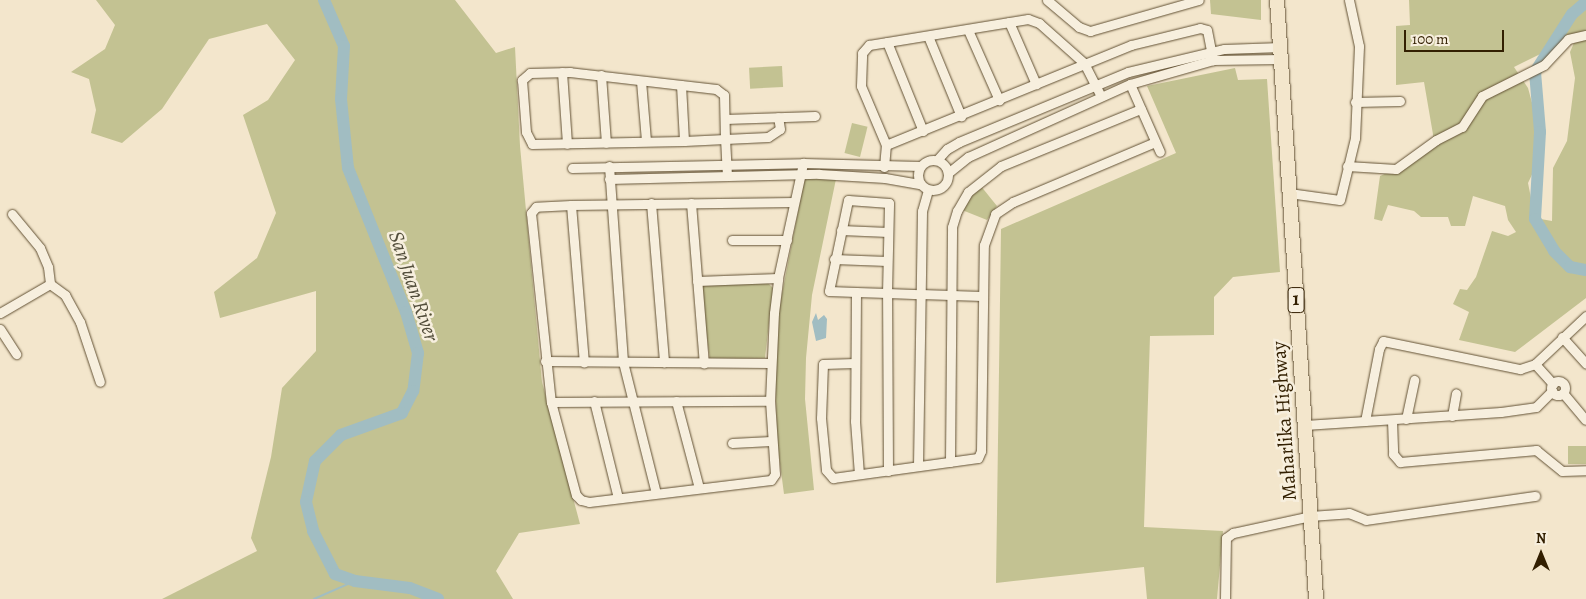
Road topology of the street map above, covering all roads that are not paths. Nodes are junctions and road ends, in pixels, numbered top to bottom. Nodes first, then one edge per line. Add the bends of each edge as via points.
1 (1047, 0) edge
2 (1199, 0) edge
3 (1278, 0) edge
4 (1352, 1) edge
5 (1009, 22) junction
6 (968, 30) junction
7 (1586, 35) edge
8 (928, 36) junction
9 (887, 42) junction
10 (1212, 51) junction
11 (1281, 53) junction
12 (1213, 60) junction
13 (1084, 63) junction
14 (562, 72) junction
15 (602, 75) junction
16 (642, 81) junction
17 (1095, 83) junction
18 (1036, 84) junction
19 (1130, 84) junction
20 (681, 85) junction
21 (1101, 96) junction
22 (999, 100) junction
23 (1400, 101) dead end
24 (1355, 102) junction
25 (1141, 110) junction
26 (815, 116) dead end
27 (961, 116) junction
28 (778, 117) junction
29 (725, 119) junction
30 (923, 131) junction
31 (725, 139) junction
32 (646, 141) junction
33 (684, 141) junction
34 (1155, 142) junction
35 (606, 143) junction
36 (567, 144) junction
37 (886, 145) junction
38 (1160, 152) dead end
39 (937, 160) junction
40 (803, 163) junction
41 (726, 164) junction
42 (609, 166) junction
43 (920, 166) junction
44 (1347, 166) junction
45 (884, 167) junction
46 (572, 168) dead end
47 (800, 174) junction
48 (948, 174) junction
49 (727, 176) junction
50 (609, 179) junction
51 (924, 187) junction
52 (1290, 193) junction
53 (794, 202) junction
54 (651, 203) junction
55 (692, 203) junction
56 (610, 204) junction
57 (571, 205) junction
58 (12, 214) dead end
59 (841, 230) junction
60 (888, 232) junction
61 (732, 240) dead end
62 (787, 240) junction
63 (834, 259) junction
64 (887, 261) junction
65 (778, 278) junction
66 (697, 281) junction
67 (50, 284) junction
68 (856, 292) junction
69 (887, 293) junction
70 (920, 294) junction
71 (951, 295) junction
72 (982, 296) junction
73 (0, 313) edge
74 (1586, 316) edge
75 (0, 328) edge
76 (1562, 337) junction
77 (16, 354) dead end
78 (545, 362) junction
79 (584, 362) junction
80 (623, 362) junction
81 (664, 362) junction
82 (704, 363) junction
83 (770, 363) junction
84 (855, 364) junction
85 (1535, 364) junction
86 (1586, 364) edge
87 (1414, 380) dead end
88 (100, 382) dead end
89 (1552, 388) junction
90 (1456, 392) dead end
91 (594, 401) junction
92 (634, 401) junction
93 (676, 401) junction
94 (770, 401) junction
95 (551, 402) junction
96 (1452, 416) junction
97 (1406, 419) junction
98 (1392, 420) junction
99 (1586, 420) edge
100 (1365, 421) junction
101 (1304, 425) junction
102 (772, 441) junction
103 (732, 443) dead end
104 (950, 462) junction
105 (918, 466) junction
106 (1586, 470) edge
107 (888, 471) junction
108 (859, 474) junction
109 (699, 488) junction
110 (656, 493) junction
111 (1535, 496) dead end
112 (618, 498) junction
113 (1310, 516) junction
114 (1225, 599) edge
115 (1316, 599) edge

1 - 2 street via 1079,28 1090,32
3 - 11 highway, Maharlika Highway / 1
4 - 24 street via 1359,46
5 - 6 street
5 - 13 street via 1028,19 1039,23
5 - 18 street
6 - 8 street
6 - 22 street
7 - 44 street via 1568,39 1544,65 1482,96 1462,127 1436,140 1396,169
8 - 9 street
8 - 27 street
9 - 30 street
9 - 37 street via 864,47 861,86
10 - 11 street
10 - 12 street
10 - 13 street via 1207,30 1200,28 1130,45
10 - 17 street
11 - 12 street
11 - 52 highway, Maharlika Highway / 1
12 - 19 street
13 - 17 street
13 - 18 street
14 - 15 street
14 - 36 street
14 - 36 street via 530,73 522,80 529,141 532,144
15 - 16 street
15 - 35 street
16 - 20 street
16 - 32 street
17 - 21 street
17 - 39 street via 958,142
18 - 22 street
19 - 21 street
19 - 25 street
20 - 29 street via 716,89 724,95
20 - 33 street
21 - 48 street via 968,157
22 - 27 street
23 - 24 street
24 - 44 street via 1355,138
25 - 34 street
25 - 71 street via 1034,150 1000,166 980,180 957,211 952,227
26 - 28 street
27 - 30 street
28 - 29 street
28 - 31 street via 780,129 776,134
29 - 31 street
30 - 37 street
31 - 33 street
31 - 41 street
32 - 33 street
32 - 35 street
34 - 38 street
34 - 72 street via 1013,202 995,214 984,245
35 - 36 street
37 - 45 street
39 - 43 street via 928,160
39 - 48 street via 945,165
40 - 41 street
40 - 45 street
40 - 47 street
41 - 42 street
41 - 49 street
42 - 46 street
42 - 50 street
43 - 45 street
43 - 51 street via 917,175
44 - 52 street via 1340,200
47 - 49 street
47 - 51 street via 885,178
47 - 53 street
48 - 51 street via 946,183 938,190
49 - 50 street
50 - 56 street
51 - 70 street
52 - 101 highway, Maharlika Highway / 1
53 - 55 street
53 - 62 street
54 - 55 street
54 - 56 street
54 - 81 street
55 - 66 street
56 - 57 street
56 - 80 street
57 - 78 street via 536,207 531,213
57 - 79 street
58 - 67 street via 40,248 48,267
59 - 60 street
59 - 60 street via 848,200 889,203
59 - 63 street
60 - 64 street
61 - 62 street
62 - 65 street
63 - 64 street
63 - 68 street via 828,291
64 - 69 street
65 - 66 street
65 - 83 street
66 - 82 street
67 - 73 street
67 - 88 street via 65,295 80,322
68 - 69 street
68 - 84 street
69 - 70 street
69 - 107 street
70 - 71 street
70 - 105 street
71 - 72 street
71 - 104 street
72 - 104 street via 981,450 974,459
74 - 76 street
75 - 77 street
76 - 85 street
76 - 86 street
78 - 79 street
78 - 95 street
79 - 80 street
80 - 81 street
80 - 92 street
81 - 82 street
82 - 83 street
83 - 94 street
84 - 108 street
84 - 108 street via 823,364 821,418 826,470 833,478
85 - 89 street
85 - 100 street via 1514,368 1384,341 1379,349
87 - 97 street
89 - 96 street via 1536,407
89 - 99 street via 1556,395 1563,393
90 - 96 street
91 - 92 street
91 - 95 street
91 - 112 street
92 - 93 street
92 - 110 street
93 - 94 street
93 - 109 street
94 - 102 street
95 - 112 street via 576,495 589,502
96 - 97 street
97 - 98 street
98 - 100 street
98 - 106 street via 1393,454 1400,462 1536,450 1562,471
100 - 101 street
101 - 113 highway, Maharlika Highway / 1
102 - 103 street
102 - 109 street via 775,474 771,480
104 - 105 street
105 - 107 street
107 - 108 street
109 - 110 street
110 - 112 street
111 - 113 street via 1366,520 1349,514
113 - 114 street via 1227,535
113 - 115 highway, Maharlika Highway / 1

